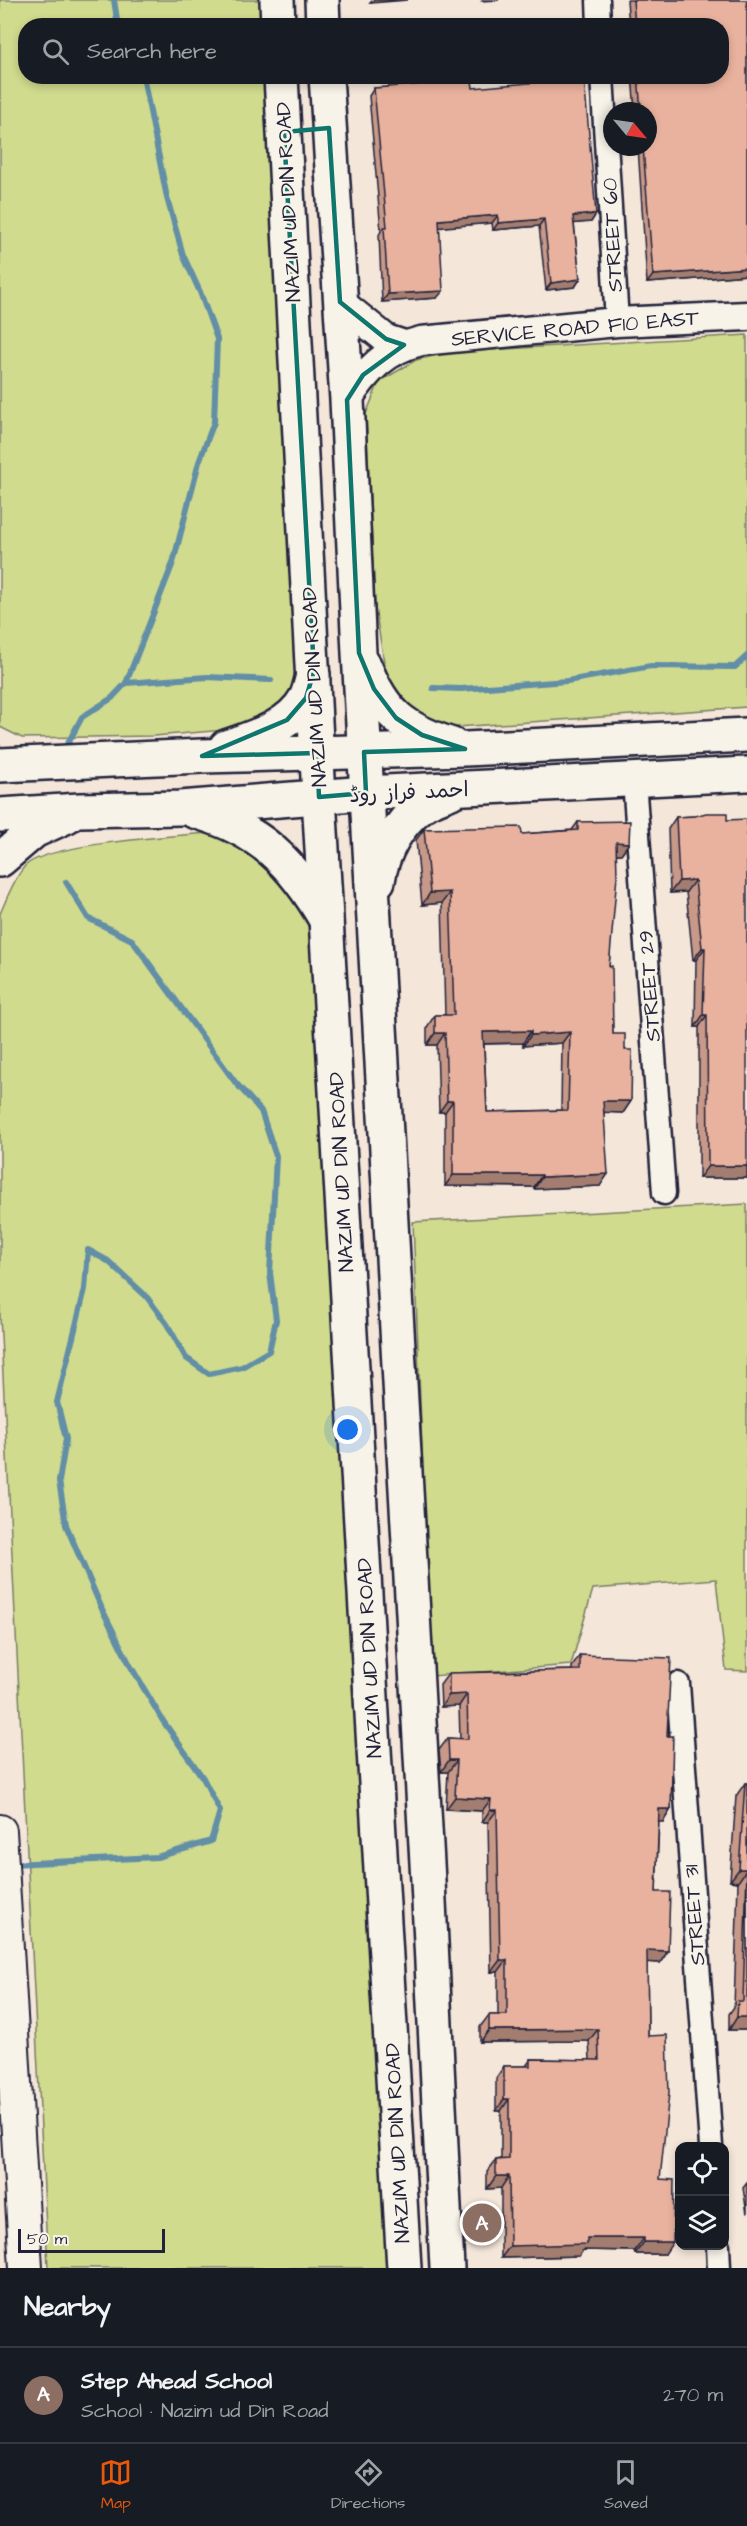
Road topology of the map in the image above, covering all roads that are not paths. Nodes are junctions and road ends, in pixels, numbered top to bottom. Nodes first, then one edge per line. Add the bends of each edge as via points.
1 (277, 0) edge
2 (322, 0) edge
3 (598, 0) edge
4 (278, 18) edge
5 (323, 18) edge
6 (599, 18) edge
7 (281, 84) edge
8 (326, 84) edge
9 (602, 84) edge
10 (329, 128) junction
11 (284, 132) junction
12 (340, 302) junction
13 (747, 316) edge
14 (617, 322) junction
15 (404, 345) junction
16 (347, 400) junction
17 (358, 652) junction
18 (314, 671) junction
19 (747, 735) edge
20 (0, 741) edge
21 (465, 749) junction
22 (364, 752) junction
23 (317, 753) junction
24 (202, 756) junction
25 (59, 761) junction
26 (0, 765) edge
27 (747, 774) edge
28 (634, 780) junction
29 (459, 789) junction
30 (366, 793) junction
31 (320, 797) junction
32 (180, 808) junction
33 (80, 810) junction
34 (0, 815) edge
35 (0, 860) edge
36 (373, 915) junction
37 (327, 921) junction
38 (664, 1193) dead end
39 (678, 1684) dead end
40 (0, 1831) edge
41 (711, 2142) edge
42 (718, 2250) edge
43 (26, 2268) edge
44 (404, 2268) edge
45 (447, 2268) edge
46 (719, 2268) edge

1 - 4 main road
2 - 5 main road
3 - 6 street
7 - 11 main road, NAZIM UD DIN ROAD
8 - 10 main road, NAZIM UD DIN ROAD
9 - 14 street, STREET 60
10 - 11 main road
10 - 12 main road, NAZIM UD DIN ROAD
11 - 18 main road, NAZIM UD DIN ROAD
12 - 15 street via 386,339
12 - 16 main road, NAZIM UD DIN ROAD
13 - 14 street, SERVICE ROAD F10 EAST
14 - 15 street, SERVICE ROAD F10 EAST
15 - 16 street, SERVICE ROAD F10 EAST via 363,375
16 - 17 main road, NAZIM UD DIN ROAD
17 - 21 main road via 374,689 396,718 422,735
17 - 22 main road, NAZIM UD DIN ROAD
18 - 23 main road, NAZIM UD DIN ROAD
18 - 24 main road via 306,698 287,720
19 - 21 main road, احمد فراز روڈ
20 - 25 main road
21 - 22 main road, احمد فراز روڈ
22 - 23 main road, احمد فراز روڈ
22 - 30 main road, NAZIM UD DIN ROAD
23 - 24 main road, احمد فراز روڈ
23 - 31 main road, NAZIM UD DIN ROAD
24 - 25 main road, احمد فراز روڈ
25 - 26 main road, احمد فراز روڈ
27 - 28 main road, احمد فراز روڈ
28 - 29 main road, احمد فراز روڈ
28 - 38 street, STREET 29
29 - 30 main road, احمد فراز روڈ
29 - 36 main road via 423,804 397,830 380,866
30 - 31 main road, احمد فراز روڈ
30 - 36 main road, NAZIM UD DIN ROAD
31 - 32 main road, احمد فراز روڈ
31 - 37 main road, NAZIM UD DIN ROAD
32 - 33 main road, احمد فراز روڈ
32 - 37 main road via 218,818 252,835 282,859 307,888
33 - 34 main road, احمد فراز روڈ
33 - 35 main road via 34,831
36 - 45 main road, NAZIM UD DIN ROAD
37 - 44 main road, NAZIM UD DIN ROAD
39 - 41 street, STREET 31
40 - 43 main road
42 - 46 street

